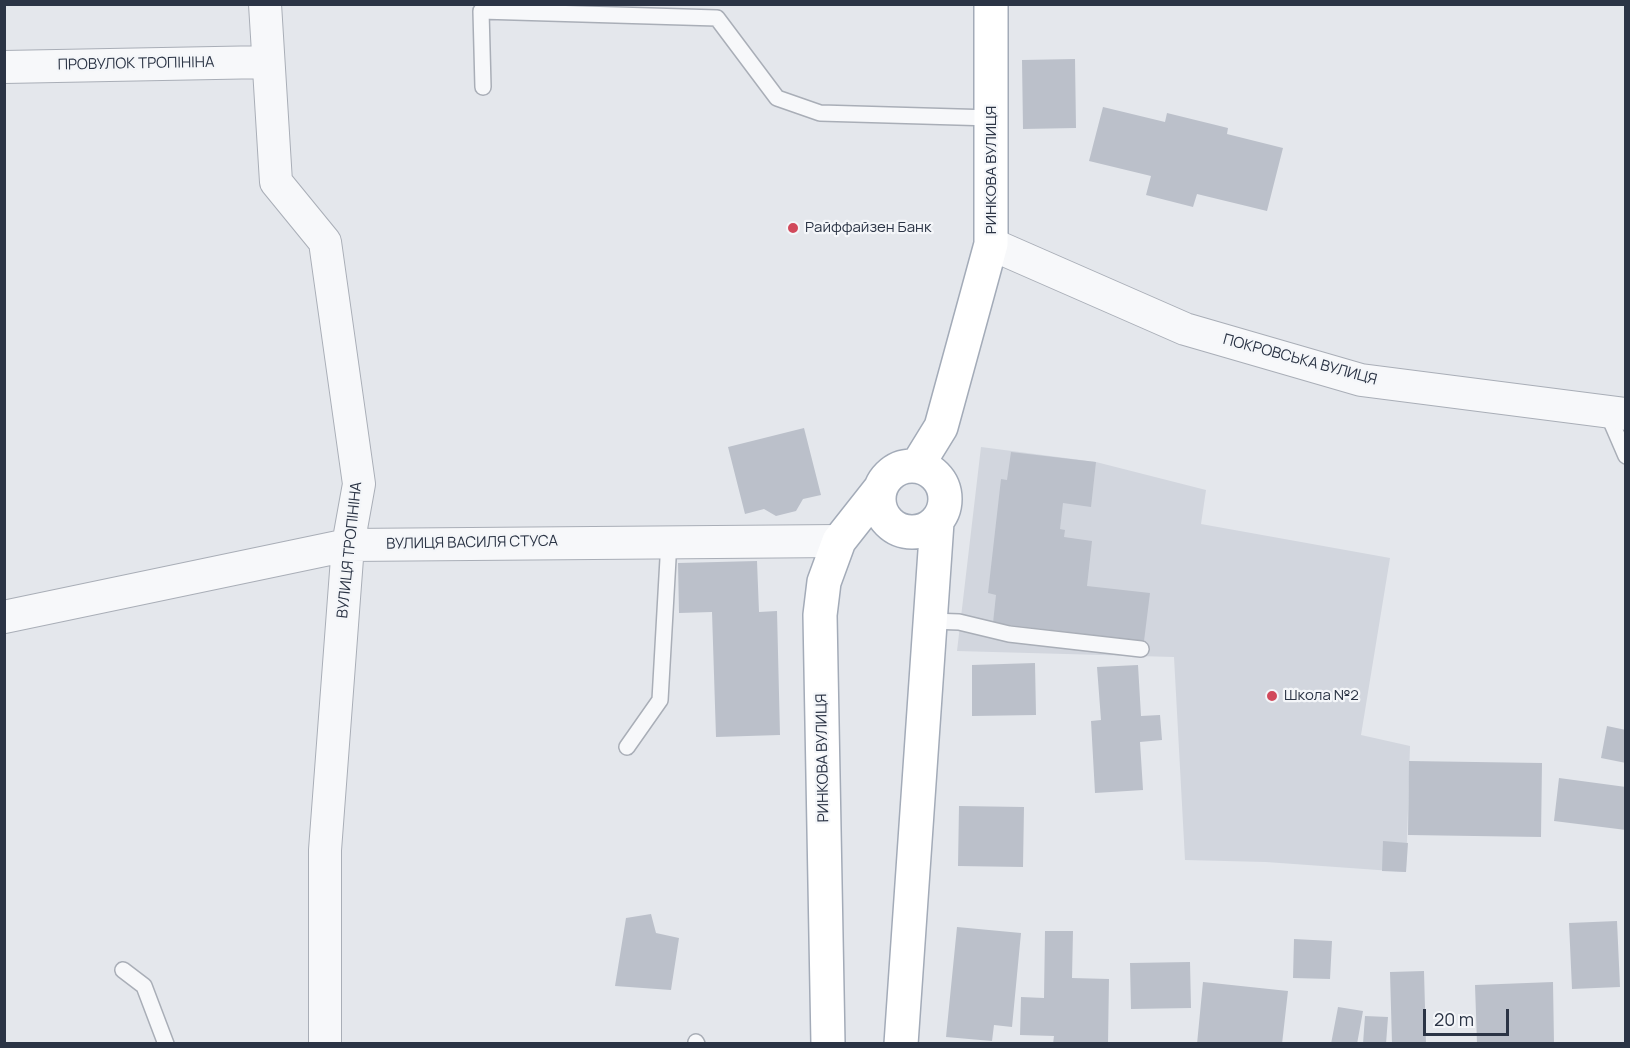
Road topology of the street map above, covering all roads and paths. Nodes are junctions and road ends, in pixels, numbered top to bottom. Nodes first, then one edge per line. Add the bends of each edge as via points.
1 (265, 4) edge
2 (991, 4) edge
3 (268, 62) junction
4 (4, 67) edge
5 (483, 87) dead end
6 (992, 118) junction
7 (992, 244) junction
8 (1616, 413) edge
9 (1626, 456) edge
10 (917, 466) junction
11 (880, 489) junction
12 (937, 522) junction
13 (669, 541) junction
14 (839, 541) junction
15 (348, 545) junction
16 (4, 617) edge
17 (931, 621) junction
18 (1141, 649) dead end
19 (627, 747) dead end
20 (123, 970) dead end
21 (166, 1044) edge
22 (325, 1044) edge
23 (828, 1044) edge
24 (901, 1044) edge

1 - 3 street, ВУЛИЦЯ ТРОПІНІНА
2 - 6 main road, РИНКОВА ВУЛИЦЯ
3 - 4 street, ПРОВУЛОК ТРОПІНІНА
3 - 15 street, ВУЛИЦЯ ТРОПІНІНА via 276,182 325,242 359,484
5 - 6 lane via 481,11 717,18 777,98 820,113
6 - 7 main road, РИНКОВА ВУЛИЦЯ
7 - 8 street, ПОКРОВСЬКА ВУЛИЦЯ via 1185,329 1361,380
7 - 10 main road, РИНКОВА ВУЛИЦЯ via 941,428
8 - 9 lane
10 - 11 main road, РИНКОВА ВУЛИЦЯ via 890,474
10 - 12 main road via 927,469 942,483 946,503
11 - 12 main road via 881,512 896,528 918,532
11 - 14 main road, РИНКОВА ВУЛИЦЯ
12 - 17 main road
13 - 14 street, ВУЛИЦЯ ВАСИЛЯ СТУСА
13 - 15 street, ВУЛИЦЯ ВАСИЛЯ СТУСА
13 - 19 lane via 660,700
14 - 23 main road, РИНКОВА ВУЛИЦЯ via 824,582 819,615
15 - 16 street, ВУЛИЦЯ ВАСИЛЯ СТУСА
15 - 22 street, ВУЛИЦЯ ТРОПІНІНА via 325,850
17 - 18 lane
17 - 24 main road
20 - 21 lane via 144,986

